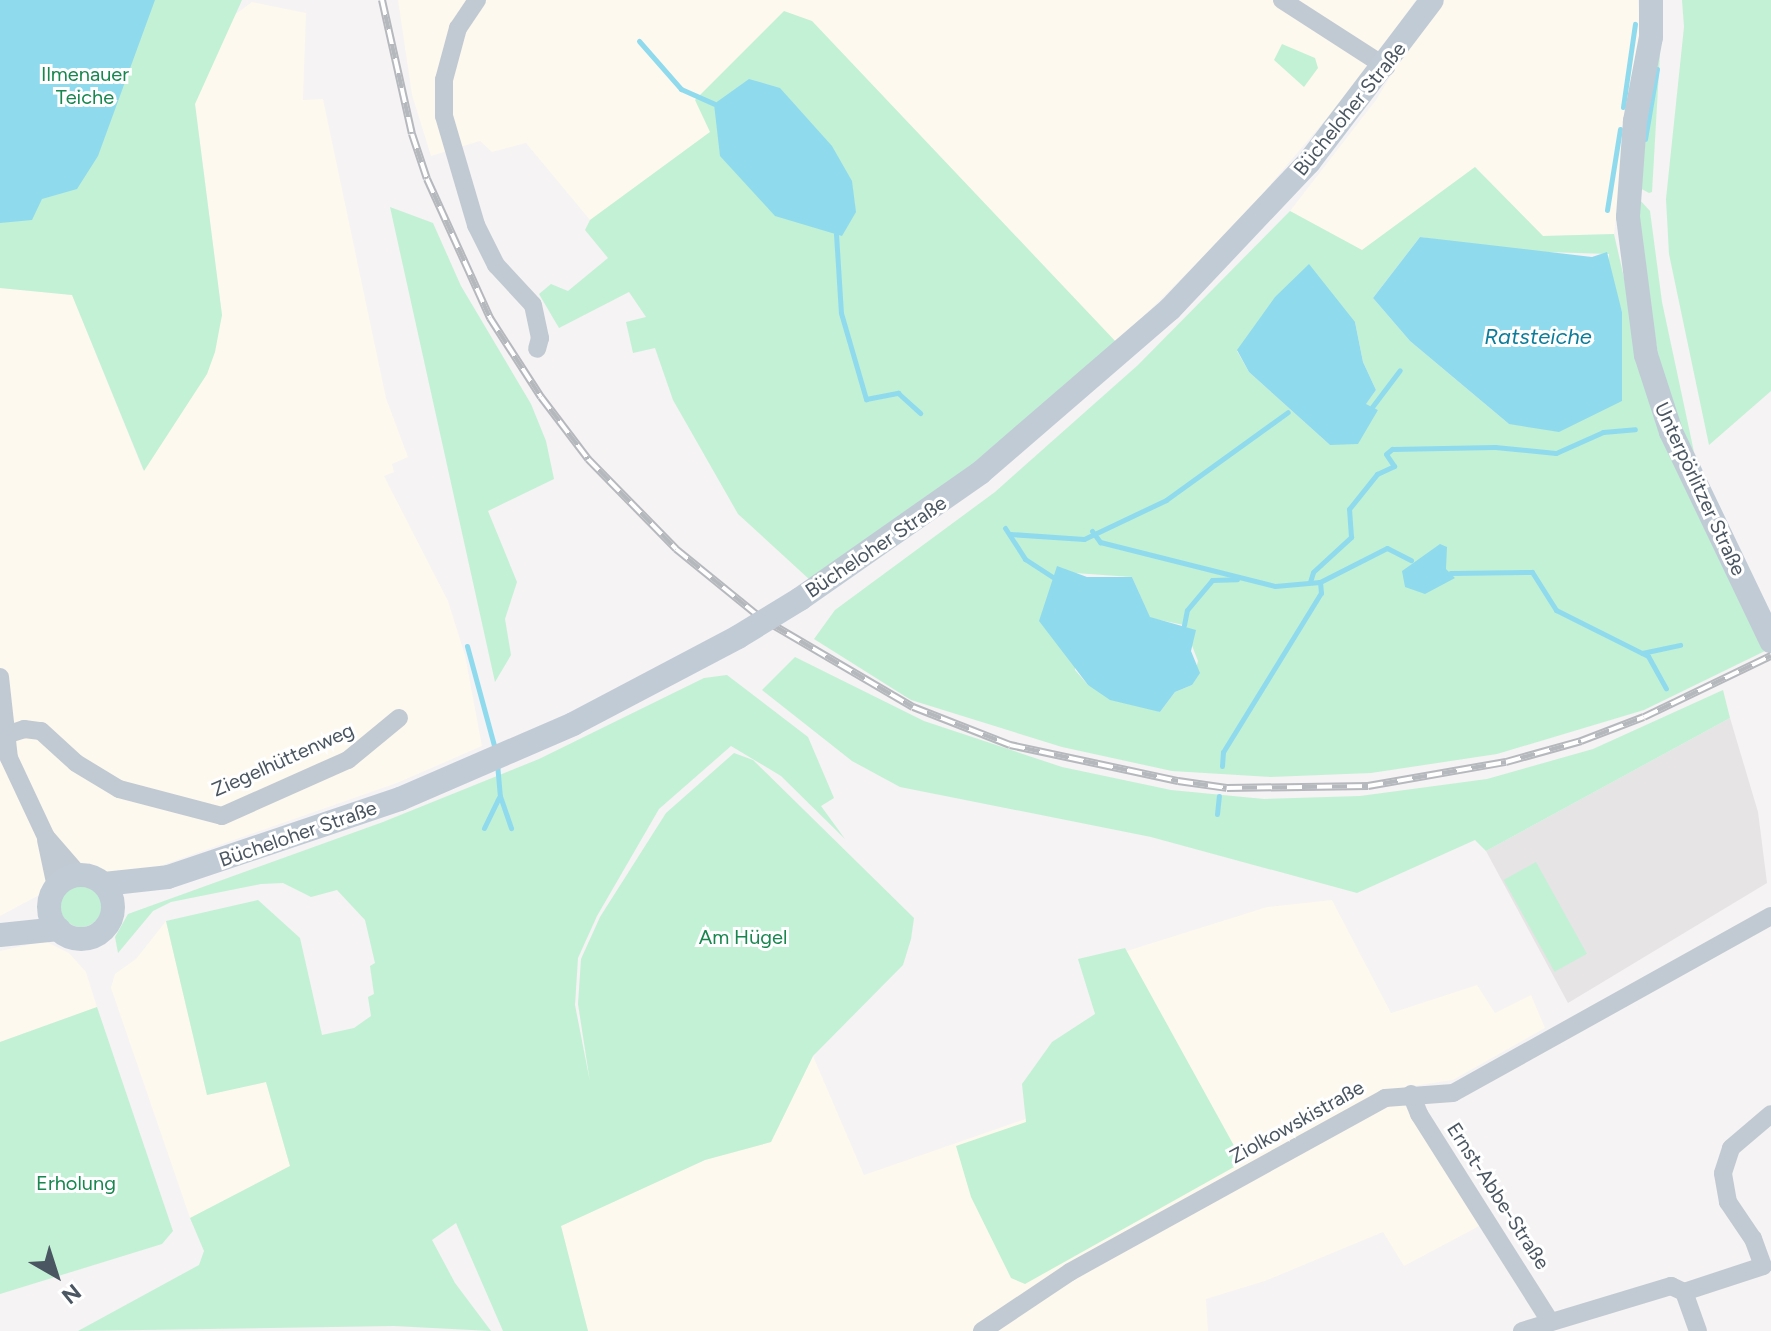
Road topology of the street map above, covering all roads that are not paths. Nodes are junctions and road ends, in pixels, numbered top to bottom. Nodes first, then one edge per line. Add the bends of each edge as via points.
1 (477, 0) edge
2 (1282, 0) edge
3 (1432, 0) edge
4 (1651, 0) edge
5 (1386, 67) junction
6 (537, 349) dead end
7 (1771, 641) edge
8 (0, 677) edge
9 (399, 718) dead end
10 (6, 735) junction
11 (46, 837) junction
12 (79, 875) junction
13 (168, 877) junction
14 (104, 884) junction
15 (53, 895) junction
16 (113, 908) junction
17 (1771, 916) edge
18 (59, 929) junction
19 (0, 935) edge
20 (1411, 1094) junction
21 (1771, 1114) edge
22 (1767, 1265) edge
23 (1684, 1292) junction
24 (1550, 1321) junction
25 (982, 1331) edge
26 (1522, 1331) edge
27 (1698, 1331) edge

1 - 6 street via 458,28 444,80 444,116 476,225 496,265 533,305
2 - 5 street
3 - 5 main road, Bücheloher Straße
4 - 7 main road, Unterpörlitzer Straße via 1651,37 1635,121 1628,203 1646,355 1671,432
5 - 13 main road, Bücheloher Straße, bridge via 1271,205 1148,330 980,473 800,599 738,637 460,775
8 - 10 street
9 - 10 street, Ziegelhüttenweg via 348,760 222,816 119,789 76,763 41,731
10 - 11 street via 9,758
11 - 12 street
11 - 15 street
12 - 14 main road, Bücheloher Straße
12 - 15 main road, Bücheloher Straße
13 - 14 main road, Bücheloher Straße
13 - 16 main road, Bücheloher Straße
14 - 16 main road
15 - 18 main road
15 - 19 main road, Bücheloher Straße
16 - 18 main road, Bücheloher Straße via 105,928 90,937 72,937
17 - 20 street, Ziolkowskistraße via 1453,1093
18 - 19 main road, Bücheloher Straße
20 - 24 street, Ernst-Abbe-Straße
20 - 25 street, Ziolkowskistraße via 1385,1098 1070,1272
21 - 22 street via 1741,1135 1723,1173 1728,1202
22 - 23 street
23 - 24 street via 1671,1286
23 - 27 street
24 - 26 street

